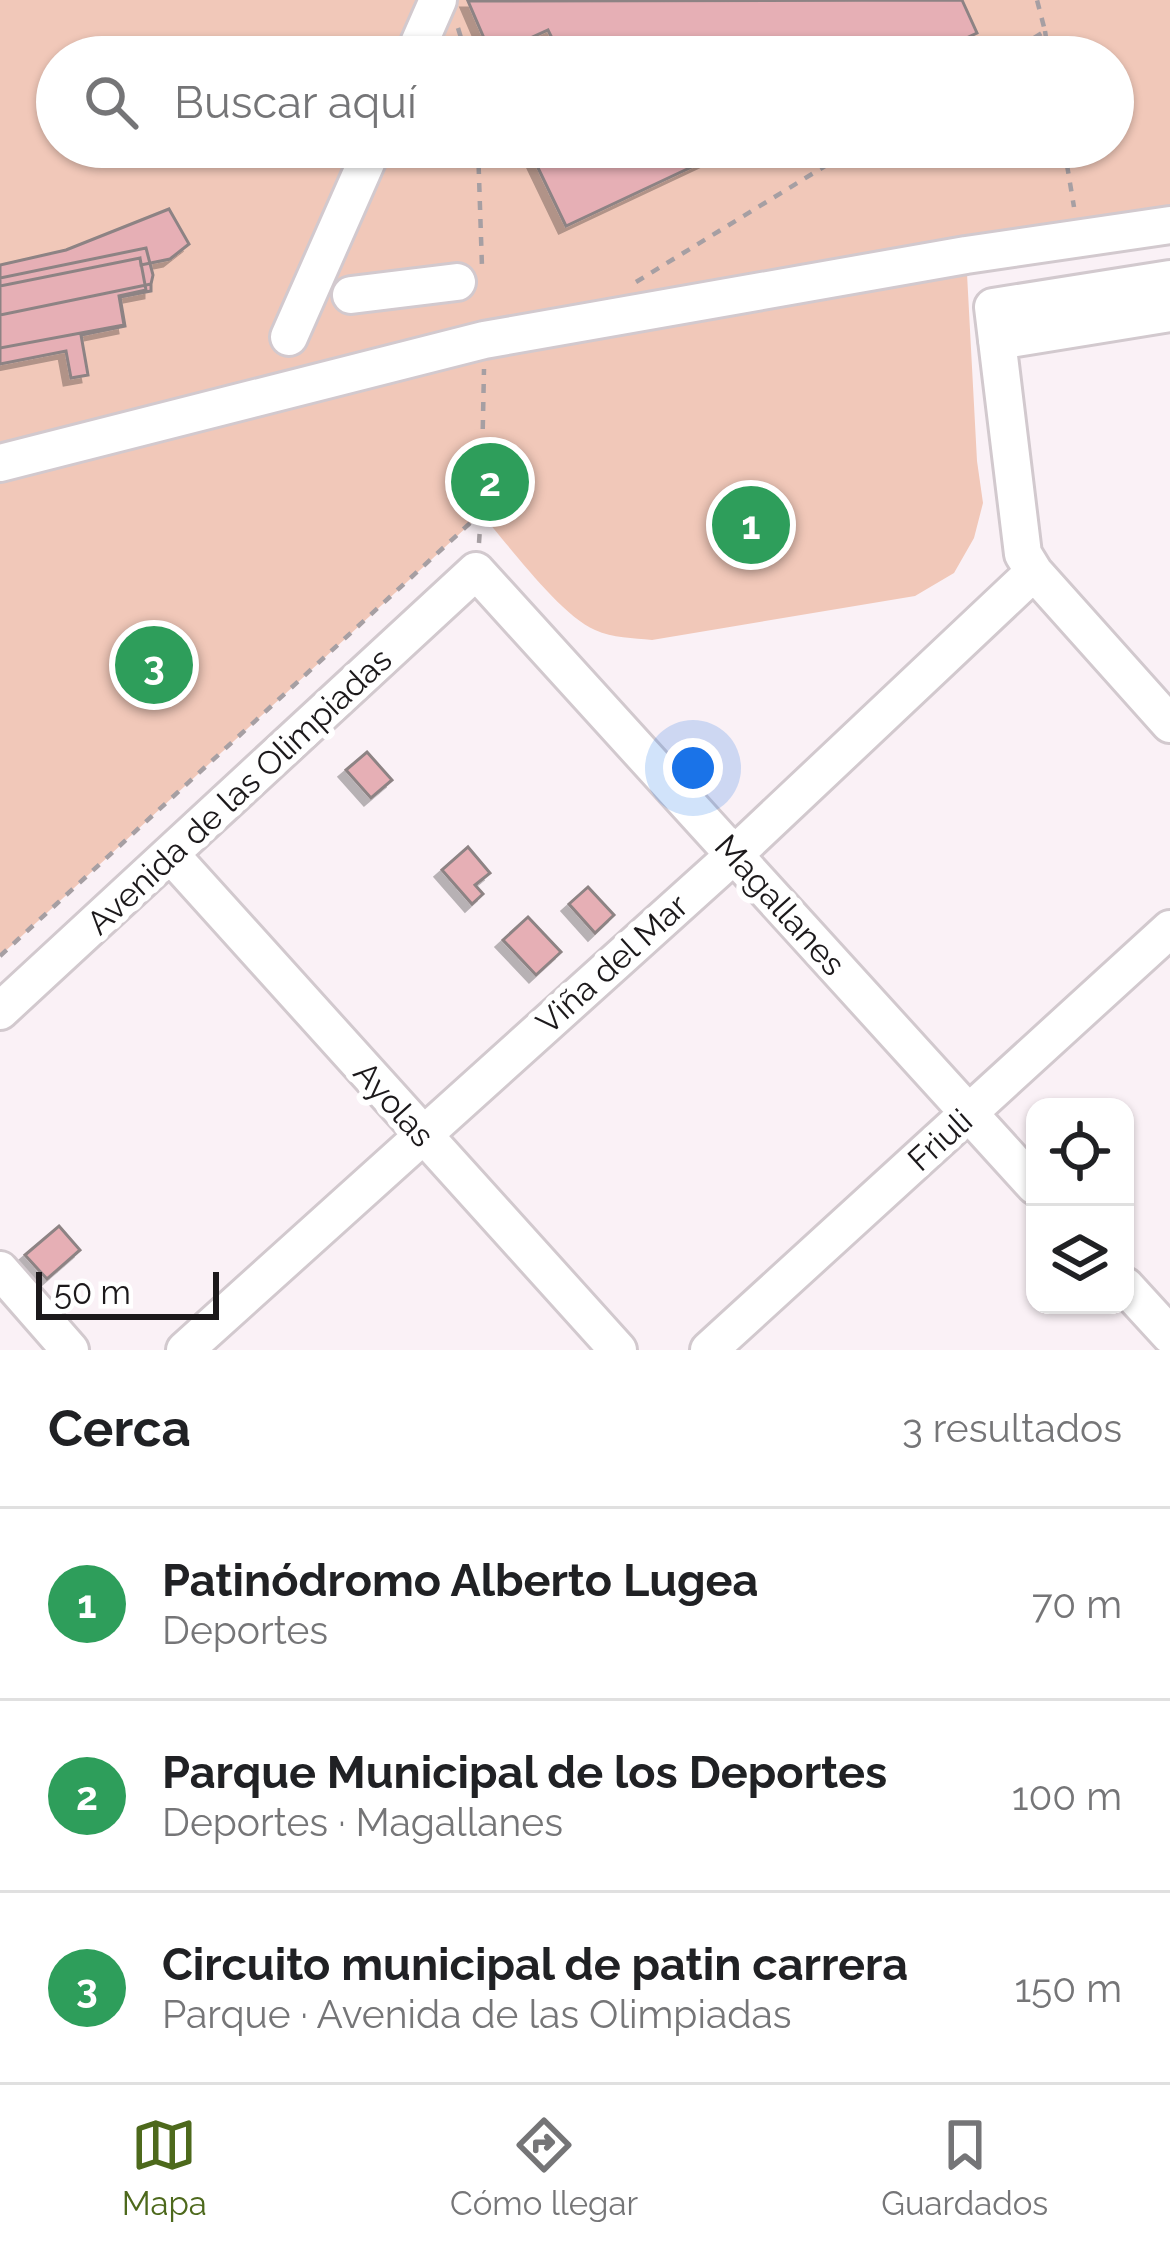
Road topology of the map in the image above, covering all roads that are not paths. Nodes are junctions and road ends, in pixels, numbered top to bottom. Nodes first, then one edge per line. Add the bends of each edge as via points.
1 (438, 0) edge
2 (422, 36) edge
3 (364, 168) edge
4 (1170, 225) edge
5 (1170, 279) edge
6 (470, 280) road end
7 (351, 295) dead end
8 (1170, 313) edge
9 (289, 337) dead end
10 (997, 341) junction
11 (0, 463) edge
12 (476, 571) joint
13 (1034, 572) junction
14 (1170, 724) edge
15 (734, 854) junction
16 (171, 855) junction
17 (1170, 929) edge
18 (0, 1011) edge
19 (969, 1113) junction
20 (422, 1136) junction
21 (1026, 1176) edge
22 (0, 1270) edge
23 (1134, 1296) edge
24 (1170, 1335) edge
25 (70, 1350) edge
26 (185, 1350) edge
27 (619, 1350) edge
28 (709, 1350) edge

1 - 2 street
3 - 9 street
4 - 11 street via 484,340
5 - 10 street via 993,307
6 - 7 street
8 - 10 street
10 - 13 street via 1023,554
12 - 15 street, Magallanes
12 - 16 street, Avenida de las Olimpiadas
13 - 14 street
13 - 15 street, Viña del Mar
15 - 19 street, Magallanes
15 - 20 street, Viña del Mar
16 - 18 street, Avenida de las Olimpiadas
16 - 20 street, Ayolas
17 - 19 street, Friuli
19 - 21 street, Magallanes
19 - 28 street, Friuli
20 - 26 street, Viña del Mar
20 - 27 street, Ayolas
22 - 25 street
23 - 24 street

